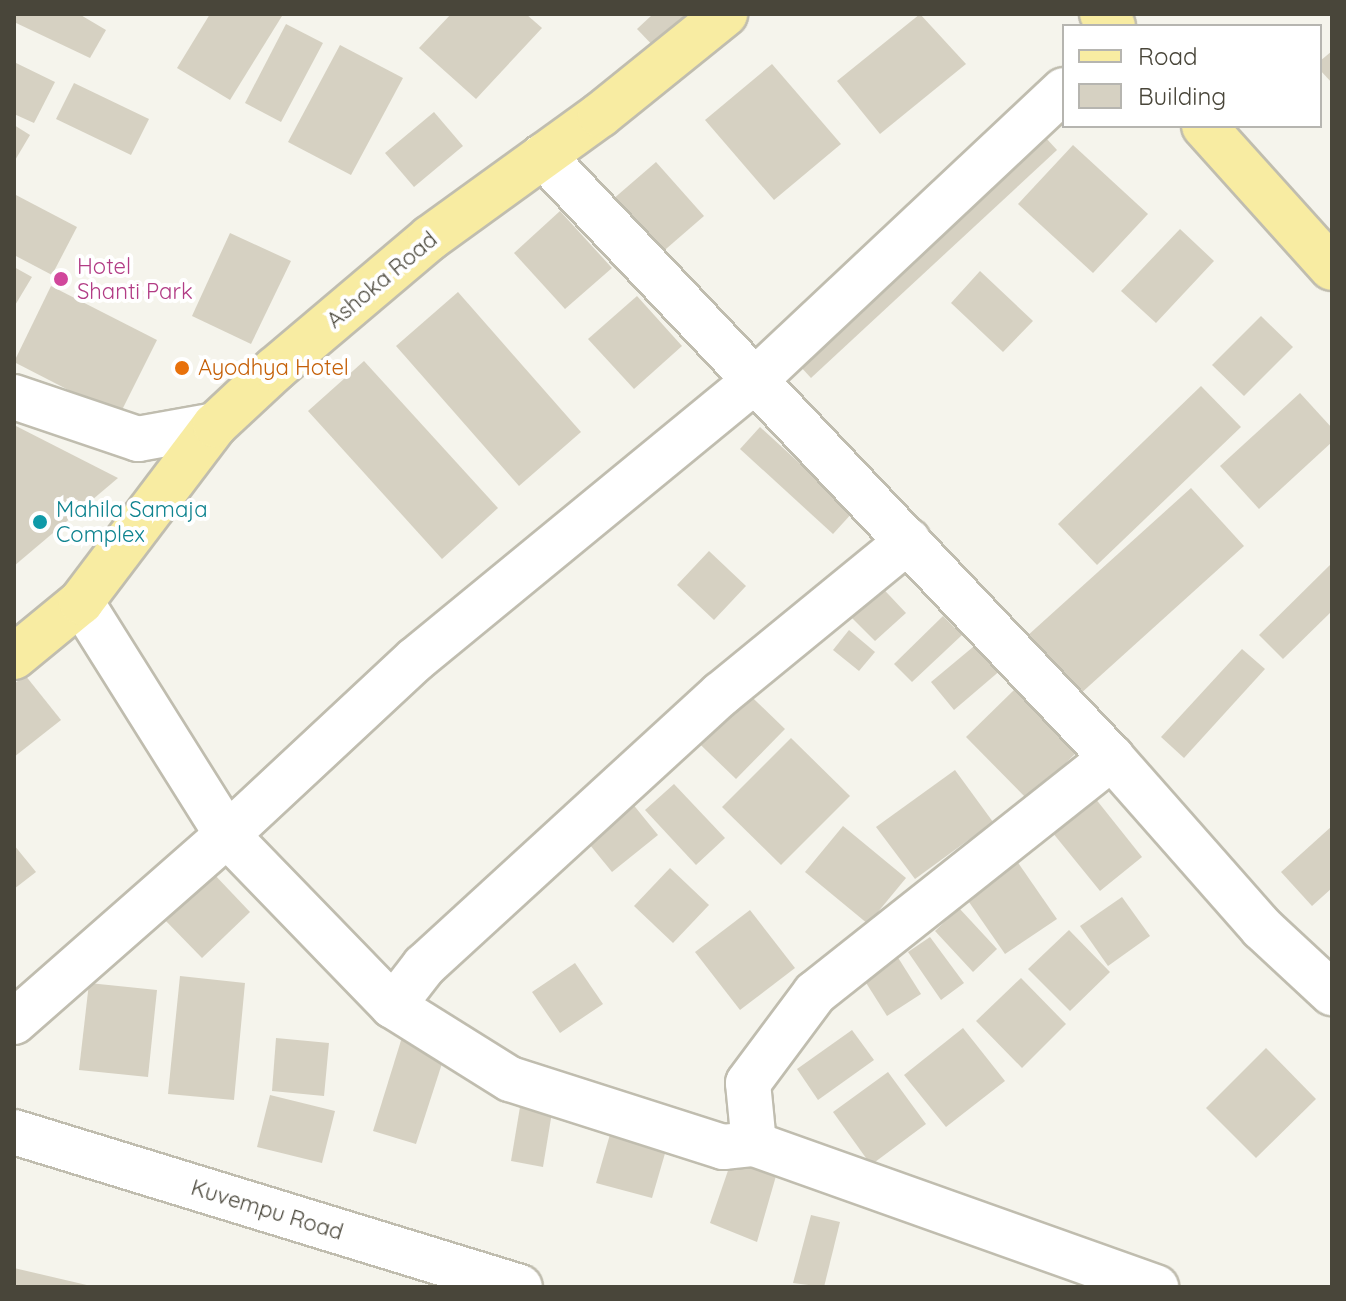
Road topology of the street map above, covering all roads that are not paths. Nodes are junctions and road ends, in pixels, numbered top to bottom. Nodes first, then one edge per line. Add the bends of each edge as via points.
1 (725, 14) edge
2 (1062, 92) edge
3 (1206, 128) edge
4 (543, 156) junction
5 (1332, 268) edge
6 (754, 381) junction
7 (14, 397) edge
8 (215, 425) junction
9 (908, 541) junction
10 (81, 602) junction
11 (14, 657) edge
12 (1112, 758) junction
13 (227, 835) junction
14 (1332, 993) edge
15 (393, 1006) junction
16 (14, 1022) edge
17 (14, 1132) edge
18 (754, 1144) junction
19 (516, 1287) edge
20 (1156, 1287) edge

1 - 4 main road, Ashoka Road
2 - 6 street
3 - 5 main road
4 - 6 street
4 - 8 main road, Ashoka Road via 430,238
6 - 9 street
6 - 13 street via 416,659
7 - 8 street via 39,410 138,439
8 - 10 main road, Ashoka Road
9 - 12 street
9 - 15 street via 721,694 424,966
10 - 11 main road, Ashoka Road
10 - 13 street
12 - 14 street via 1262,928
12 - 18 street via 815,993 748,1083
13 - 15 street
13 - 16 street
15 - 18 street via 510,1079 723,1147
17 - 19 street, Kuvempu Road
18 - 20 street

